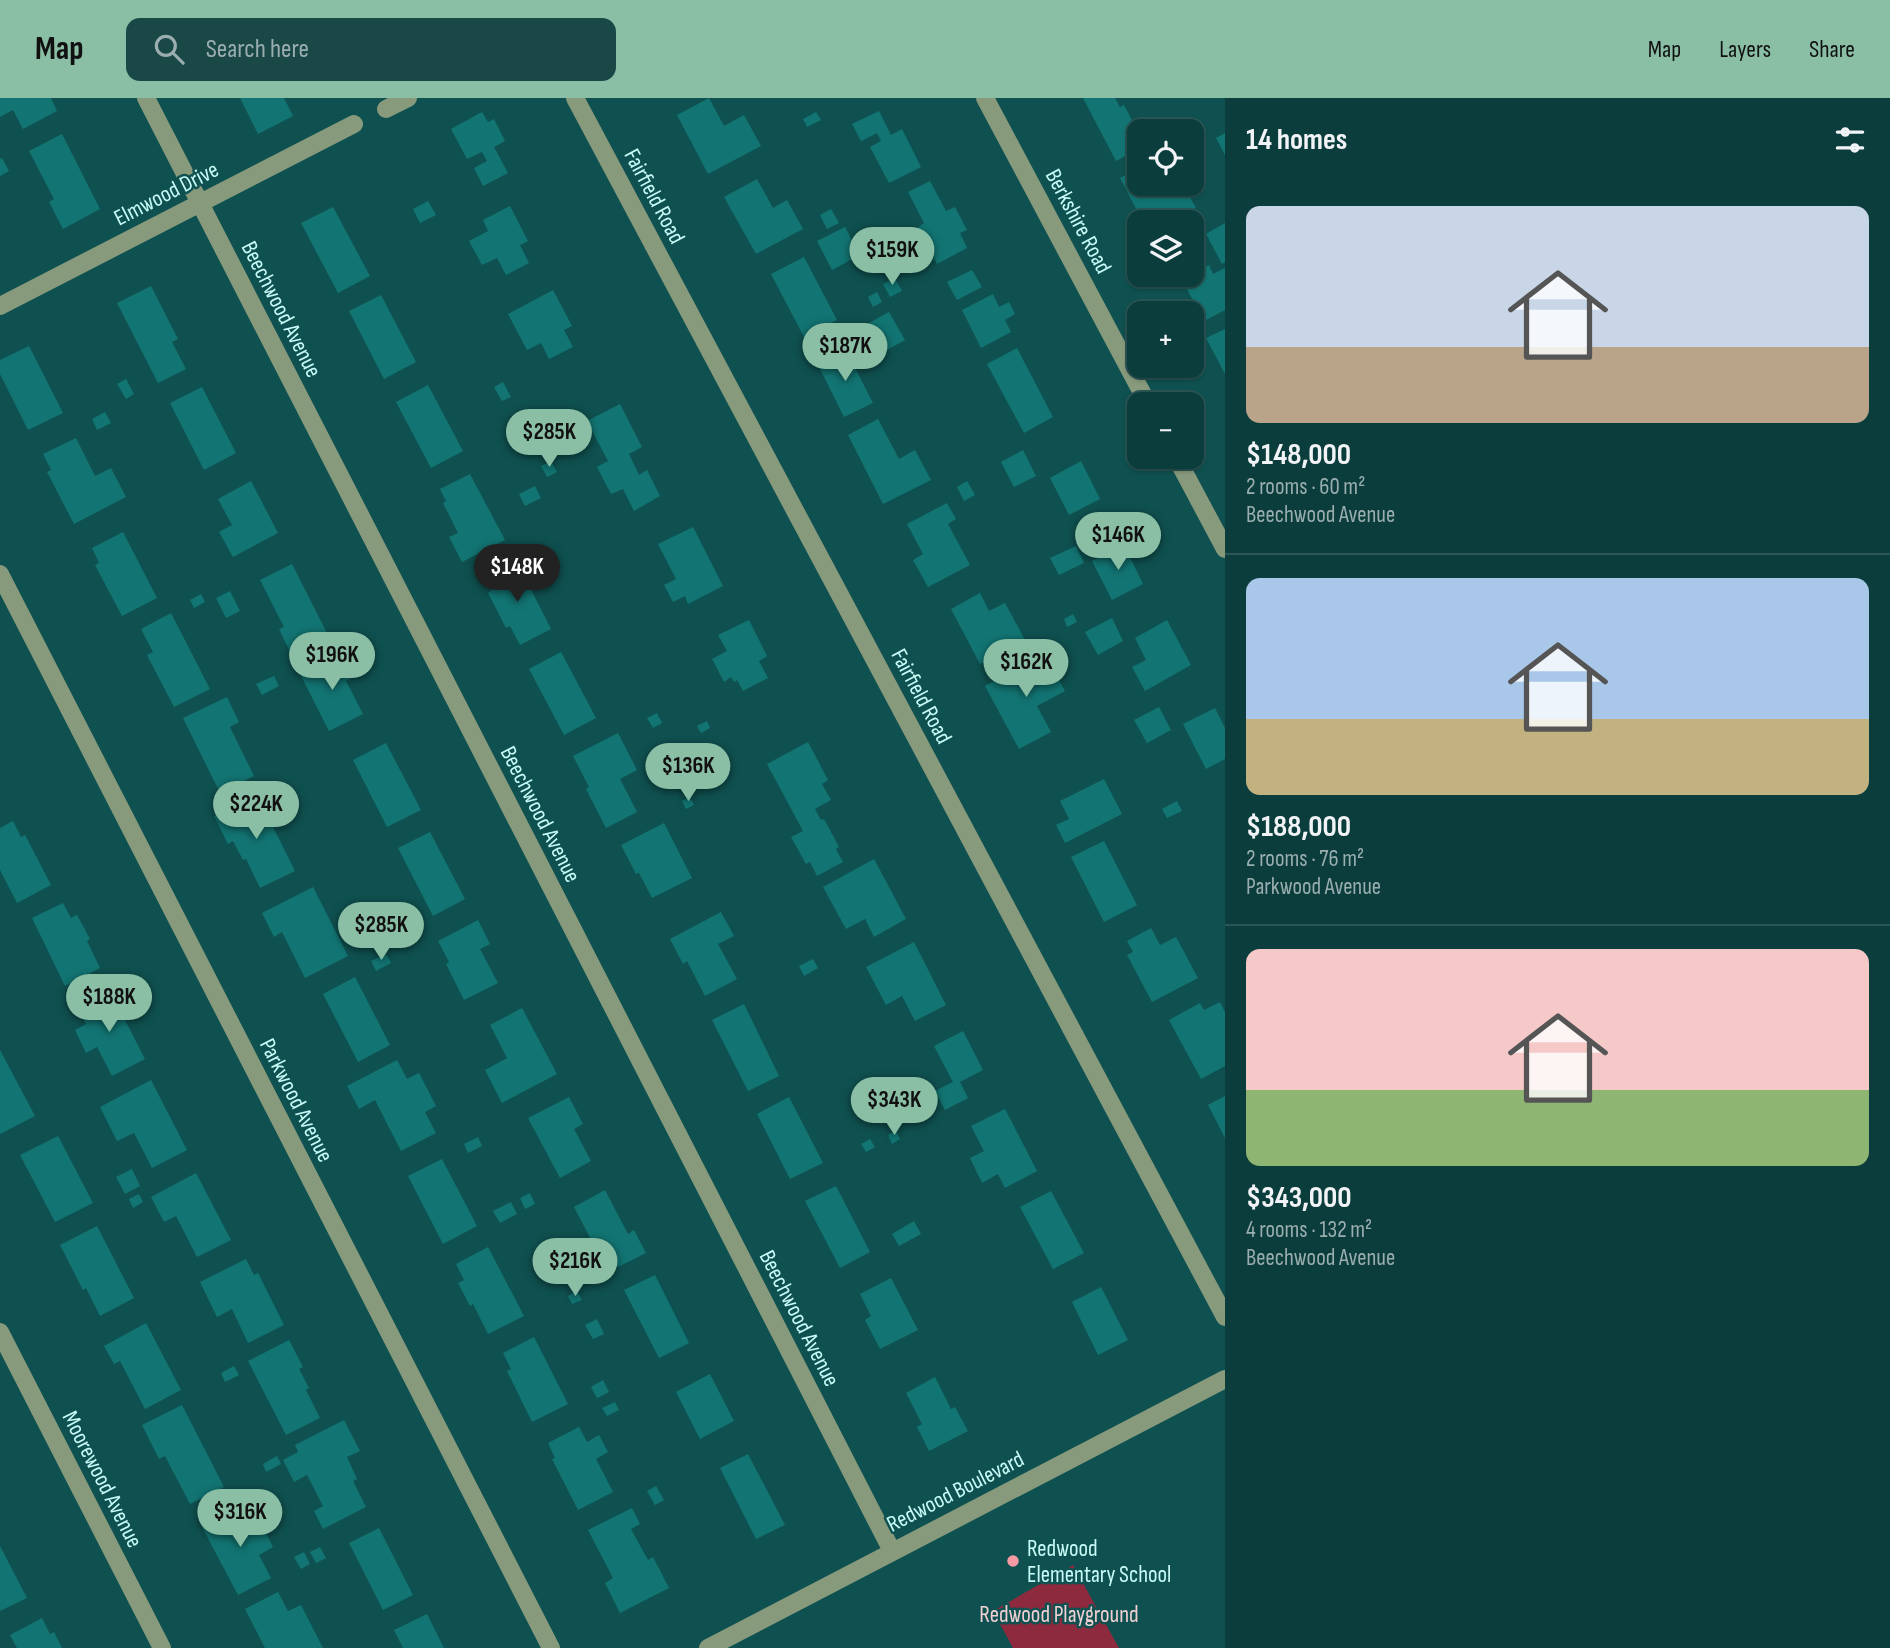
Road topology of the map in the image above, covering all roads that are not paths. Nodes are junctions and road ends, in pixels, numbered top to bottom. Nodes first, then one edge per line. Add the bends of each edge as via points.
1 (146, 98) edge
2 (408, 98) edge
3 (575, 98) edge
4 (985, 98) edge
5 (386, 109) dead end
6 (354, 124) dead end
7 (200, 203) junction
8 (0, 306) edge
9 (1142, 392) edge
10 (1182, 469) edge
11 (1225, 549) edge
12 (0, 574) edge
13 (1225, 1317) edge
14 (0, 1332) edge
15 (1225, 1379) edge
16 (892, 1551) junction
17 (162, 1648) edge
18 (551, 1648) edge
19 (708, 1648) edge

1 - 7 street, Beechwood Avenue
2 - 5 street
3 - 13 street, Fairfield Road
4 - 9 street, Berkshire Road
6 - 7 street, Elmwood Drive
7 - 8 street, Elmwood Drive
7 - 16 street, Beechwood Avenue
10 - 11 street
12 - 18 street, Parkwood Avenue
14 - 17 street, Moorewood Avenue
15 - 16 street, Redwood Boulevard
16 - 19 street, Redwood Boulevard

